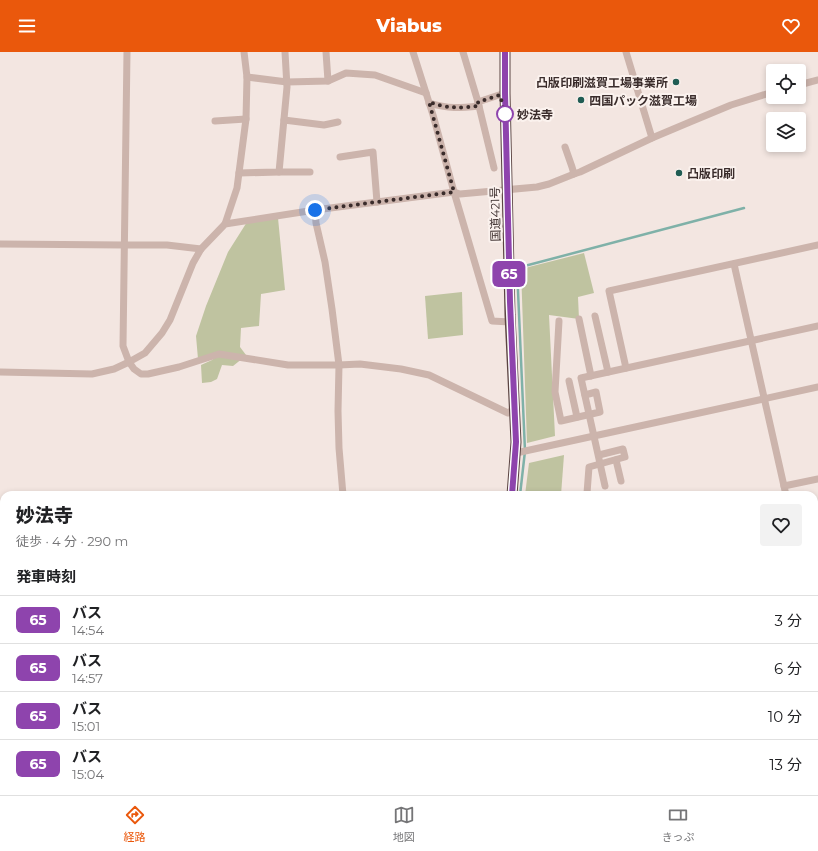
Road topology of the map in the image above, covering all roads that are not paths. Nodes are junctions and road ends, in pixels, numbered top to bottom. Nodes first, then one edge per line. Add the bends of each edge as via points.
1 (127, 52) edge
2 (244, 52) edge
3 (285, 52) edge
4 (326, 52) edge
5 (413, 52) edge
6 (463, 52) edge
7 (505, 52) edge
8 (626, 52) edge
9 (247, 77) junction
10 (818, 80) edge
11 (328, 81) junction
12 (287, 82) junction
13 (806, 83) edge
14 (426, 93) junction
15 (505, 93) junction
16 (766, 94) edge
17 (429, 102) junction
18 (478, 104) junction
19 (246, 119) junction
20 (284, 120) junction
21 (216, 121) dead end
22 (338, 122) dead end
23 (652, 138) junction
24 (565, 147) dead end
25 (340, 157) dead end
26 (494, 168) dead end
27 (279, 172) junction
28 (310, 172) dead end
29 (239, 173) junction
30 (574, 174) junction
31 (507, 190) junction
32 (454, 192) junction
33 (377, 202) junction
34 (315, 210) junction
35 (225, 224) junction
36 (0, 244) edge
37 (124, 245) junction
38 (818, 245) edge
39 (201, 249) junction
40 (734, 264) junction
41 (595, 316) dead end
42 (579, 319) dead end
43 (559, 321) dead end
44 (510, 322) junction
45 (818, 326) edge
46 (751, 341) junction
47 (129, 362) junction
48 (339, 365) junction
49 (626, 368) junction
50 (0, 372) edge
51 (608, 372) junction
52 (591, 376) junction
53 (569, 381) dead end
54 (818, 387) edge
55 (585, 395) junction
56 (764, 399) junction
57 (514, 409) junction
58 (589, 414) junction
59 (577, 418) junction
60 (595, 436) junction
61 (516, 453) junction
62 (599, 455) junction
63 (616, 460) junction
64 (600, 464) junction
65 (818, 479) edge
66 (621, 481) dead end
67 (605, 486) dead end
68 (784, 486) junction
69 (343, 491) edge
70 (512, 491) edge
71 (588, 491) edge
72 (785, 491) edge

1 - 37 street
2 - 9 street
3 - 12 street
4 - 11 street
5 - 14 street
6 - 18 street
7 - 15 highway, 国道421号
8 - 23 street
9 - 12 street
9 - 19 street
10 - 13 street
11 - 12 street
11 - 14 street via 346,73 375,75
12 - 20 street
14 - 17 street
15 - 18 street
15 - 31 highway, 国道421号
16 - 23 street via 731,105
17 - 18 street via 454,108
17 - 32 street
18 - 26 street
19 - 21 street
19 - 29 street
20 - 22 street via 324,125
20 - 27 street
23 - 30 street
24 - 30 street
25 - 33 street via 373,152
27 - 28 street
27 - 29 street
29 - 35 street
30 - 31 street via 537,187
31 - 32 street via 460,194
31 - 44 highway, 国道421号
32 - 33 street
32 - 44 street via 492,321
33 - 34 street
34 - 35 street
34 - 48 street
35 - 39 street
36 - 37 street
37 - 39 street via 167,245
37 - 47 street via 123,346
38 - 40 street
39 - 47 street via 162,333 145,353
40 - 46 street
40 - 49 street via 609,291
41 - 51 street
42 - 52 street
43 - 59 street via 555,392 562,421
44 - 57 highway, 国道421号
45 - 46 street
46 - 49 street
46 - 56 street
47 - 48 street via 141,374 179,367 219,354 288,365
47 - 50 street via 114,369 92,374
48 - 57 street via 360,364 429,375 508,412
48 - 69 street via 339,448
49 - 51 street
51 - 52 street
52 - 55 street via 581,378
53 - 59 street
54 - 56 street
55 - 58 street
55 - 58 street via 596,392 600,412
56 - 60 street
56 - 68 street
57 - 61 highway, 国道421号
58 - 59 street
58 - 60 street
60 - 61 street
60 - 62 street
61 - 70 highway, 国道421号
62 - 63 street via 623,449 625,457
62 - 64 street
63 - 64 street
63 - 66 street
64 - 67 street
64 - 71 street via 589,466
65 - 68 street
68 - 72 street

